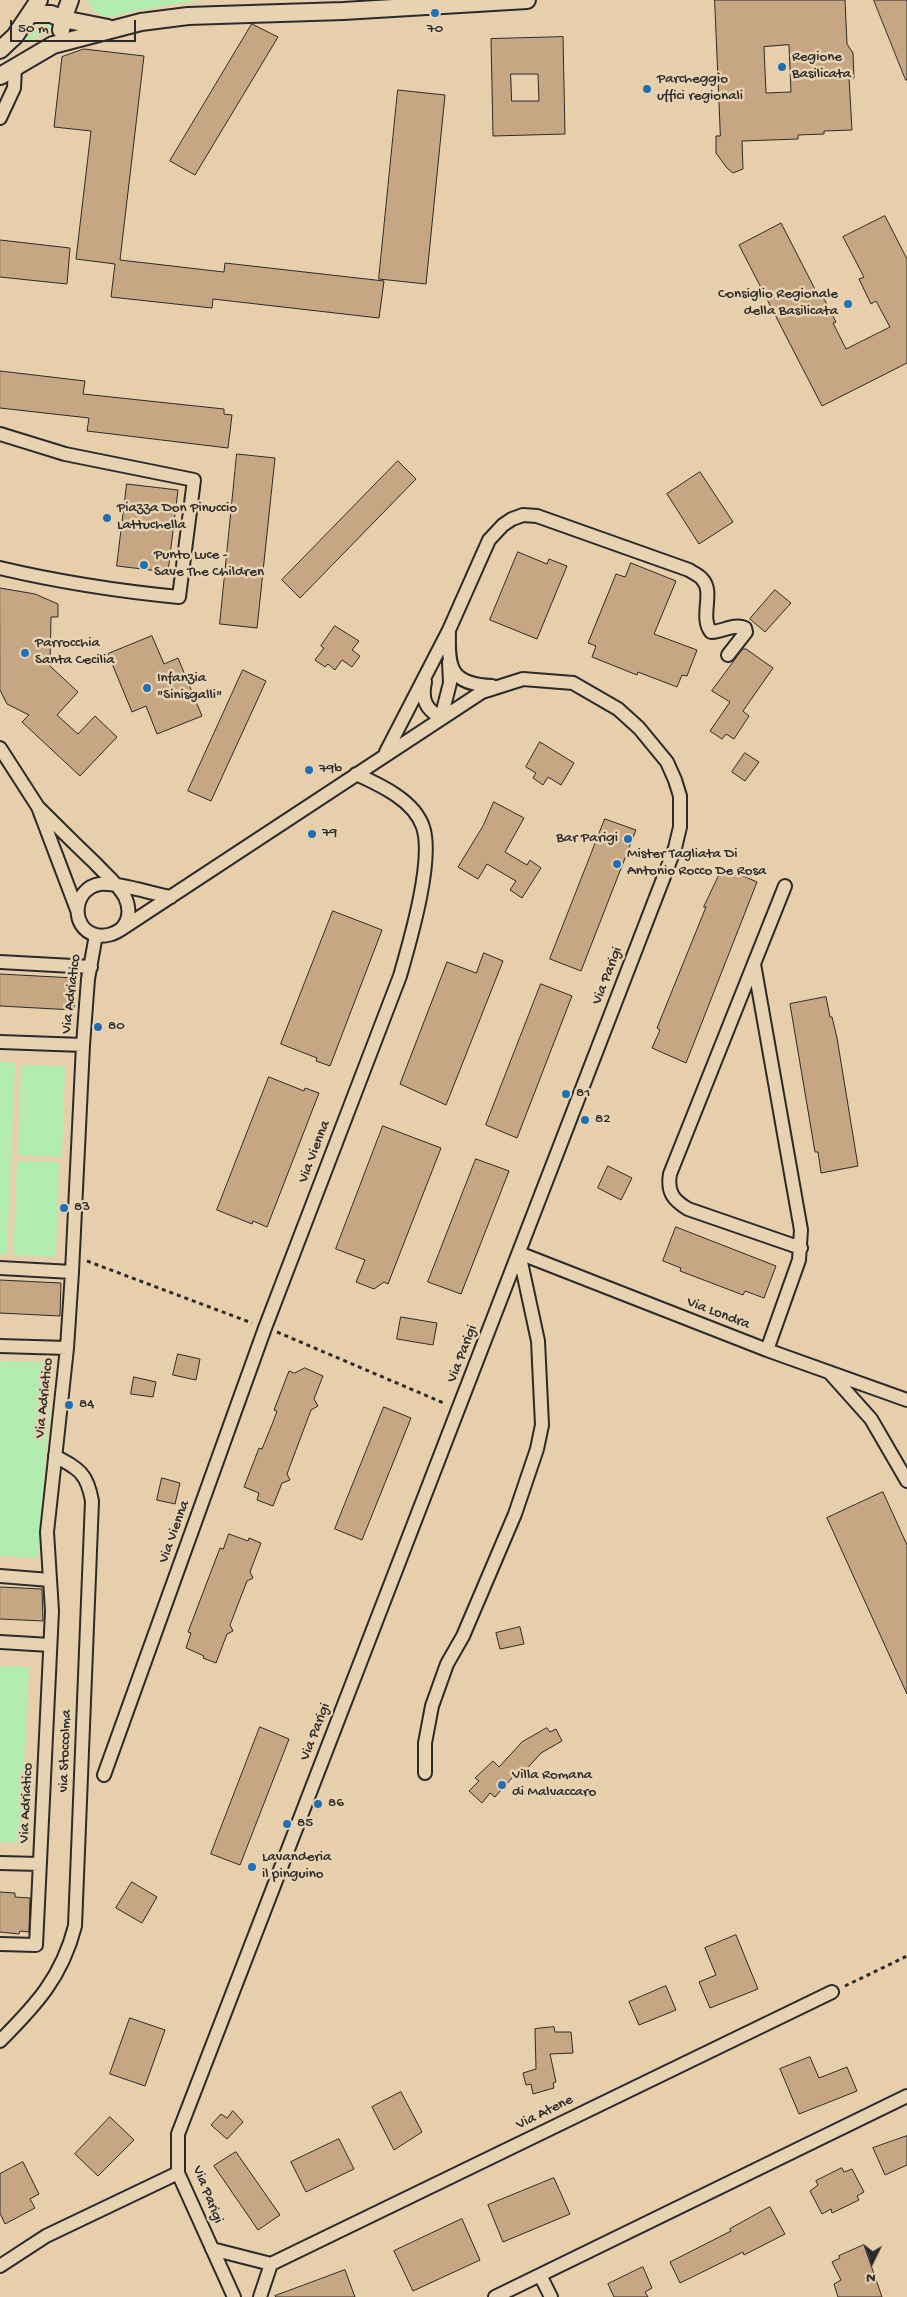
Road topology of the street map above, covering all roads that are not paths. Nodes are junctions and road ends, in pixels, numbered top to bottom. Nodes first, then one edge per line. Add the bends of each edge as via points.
1 (72, 0) edge
2 (364, 0) edge
3 (421, 0) edge
4 (527, 0) edge
5 (442, 6) junction
6 (35, 7) edge
7 (328, 12) junction
8 (64, 19) junction
9 (93, 26) junction
10 (116, 29) junction
11 (53, 45) junction
12 (0, 50) edge
13 (15, 67) junction
14 (0, 76) edge
15 (0, 82) edge
16 (0, 118) edge
17 (0, 434) edge
18 (0, 568) edge
19 (449, 630) junction
20 (728, 655) dead end
21 (449, 662) junction
22 (428, 670) junction
23 (498, 687) junction
24 (441, 718) junction
25 (0, 748) edge
26 (385, 755) junction
27 (356, 774) junction
28 (38, 808) junction
29 (117, 886) junction
30 (785, 886) dead end
31 (171, 897) junction
32 (77, 910) junction
33 (120, 930) junction
34 (96, 935) junction
35 (0, 962) edge
36 (754, 964) junction
37 (91, 967) junction
38 (0, 1042) edge
39 (82, 1045) junction
40 (801, 1248) junction
41 (520, 1253) junction
42 (0, 1268) edge
43 (72, 1272) junction
44 (0, 1346) edge
45 (67, 1348) junction
46 (767, 1350) junction
47 (827, 1370) junction
48 (907, 1400) edge
49 (55, 1456) junction
50 (907, 1481) edge
51 (0, 1576) edge
52 (50, 1580) junction
53 (0, 1642) edge
54 (50, 1644) junction
55 (425, 1773) dead end
56 (104, 1775) dead end
57 (0, 1863) edge
58 (40, 1864) junction
59 (0, 1944) edge
60 (832, 1992) road end
61 (0, 2041) edge
62 (907, 2096) edge
63 (178, 2173) junction
64 (212, 2249) junction
65 (271, 2264) junction
66 (0, 2266) edge
67 (540, 2275) junction
68 (234, 2297) edge
69 (260, 2297) edge
70 (495, 2297) edge
71 (551, 2297) edge

1 - 8 street
1 - 9 street via 80,15
2 - 7 street
3 - 5 street
4 - 5 street
5 - 7 street
6 - 8 street
6 - 12 street via 15,36
7 - 10 street via 188,16
8 - 9 street
8 - 11 street
9 - 10 street
10 - 11 street
11 - 13 street
13 - 14 street
13 - 15 street
13 - 16 street via 14,88
17 - 18 street via 65,454 194,480 179,597 102,589
19 - 20 street via 488,540 512,519 523,515 537,516 689,570 702,578 706,585 706,626 711,632 732,627 745,628 746,632
19 - 21 street
19 - 22 street
21 - 23 street via 455,674 464,681
21 - 24 street via 450,683
22 - 24 street via 424,701 429,710
22 - 26 street
23 - 24 street, Via Parigi via 482,692
23 - 41 street, Via Parigi via 523,679 573,683 618,709 639,728 667,762 680,796 680,827 674,848
24 - 26 street, Via Parigi
25 - 28 street, Via Adriatico
26 - 27 street, Via Parigi
27 - 31 street
27 - 56 street, Via Vienna via 395,795 409,806 423,825 427,846 415,921 400,976 265,1328
28 - 29 street, Via Adriatico
28 - 32 street, Via Adriatico
29 - 31 street
29 - 32 street via 99,884 90,888
29 - 33 street, Via Adriatico via 129,911
30 - 36 street
31 - 33 street
32 - 34 street, Via Adriatico via 82,926
33 - 34 street, Via Adriatico via 108,936
34 - 37 street, Via Adriatico
35 - 37 street
36 - 40 street via 801,1230
36 - 40 street via 668,1185 675,1201 688,1209
37 - 39 street, Via Adriatico
38 - 39 street
39 - 43 street, Via Adriatico
40 - 46 street via 794,1278
41 - 46 street, Via Londra
41 - 55 street via 538,1341 542,1425 515,1514 463,1636 447,1664 432,1706 425,1743
41 - 63 street, Via Parigi via 178,2134
42 - 43 street
43 - 45 street, Via Adriatico
44 - 45 street
45 - 49 street, Via Adriatico
46 - 47 street, Via Londra
47 - 48 street, Via Londra
47 - 50 street via 871,1420
49 - 52 street, Via Adriatico via 47,1532
49 - 61 street, via Stoccolma via 79,1469 89,1483 92,1501 74,1926 70,1946 46,1992
51 - 52 street
52 - 54 street, Via Adriatico
53 - 54 street
54 - 58 street, Via Adriatico
57 - 58 street
58 - 59 street, Via Adriatico via 36,1945
60 - 65 street, Via Atene
62 - 67 street
63 - 64 street, Via Parigi
63 - 66 street via 46,2236
64 - 65 street
64 - 68 street, Via Parigi
65 - 69 street
67 - 70 street
67 - 71 street

